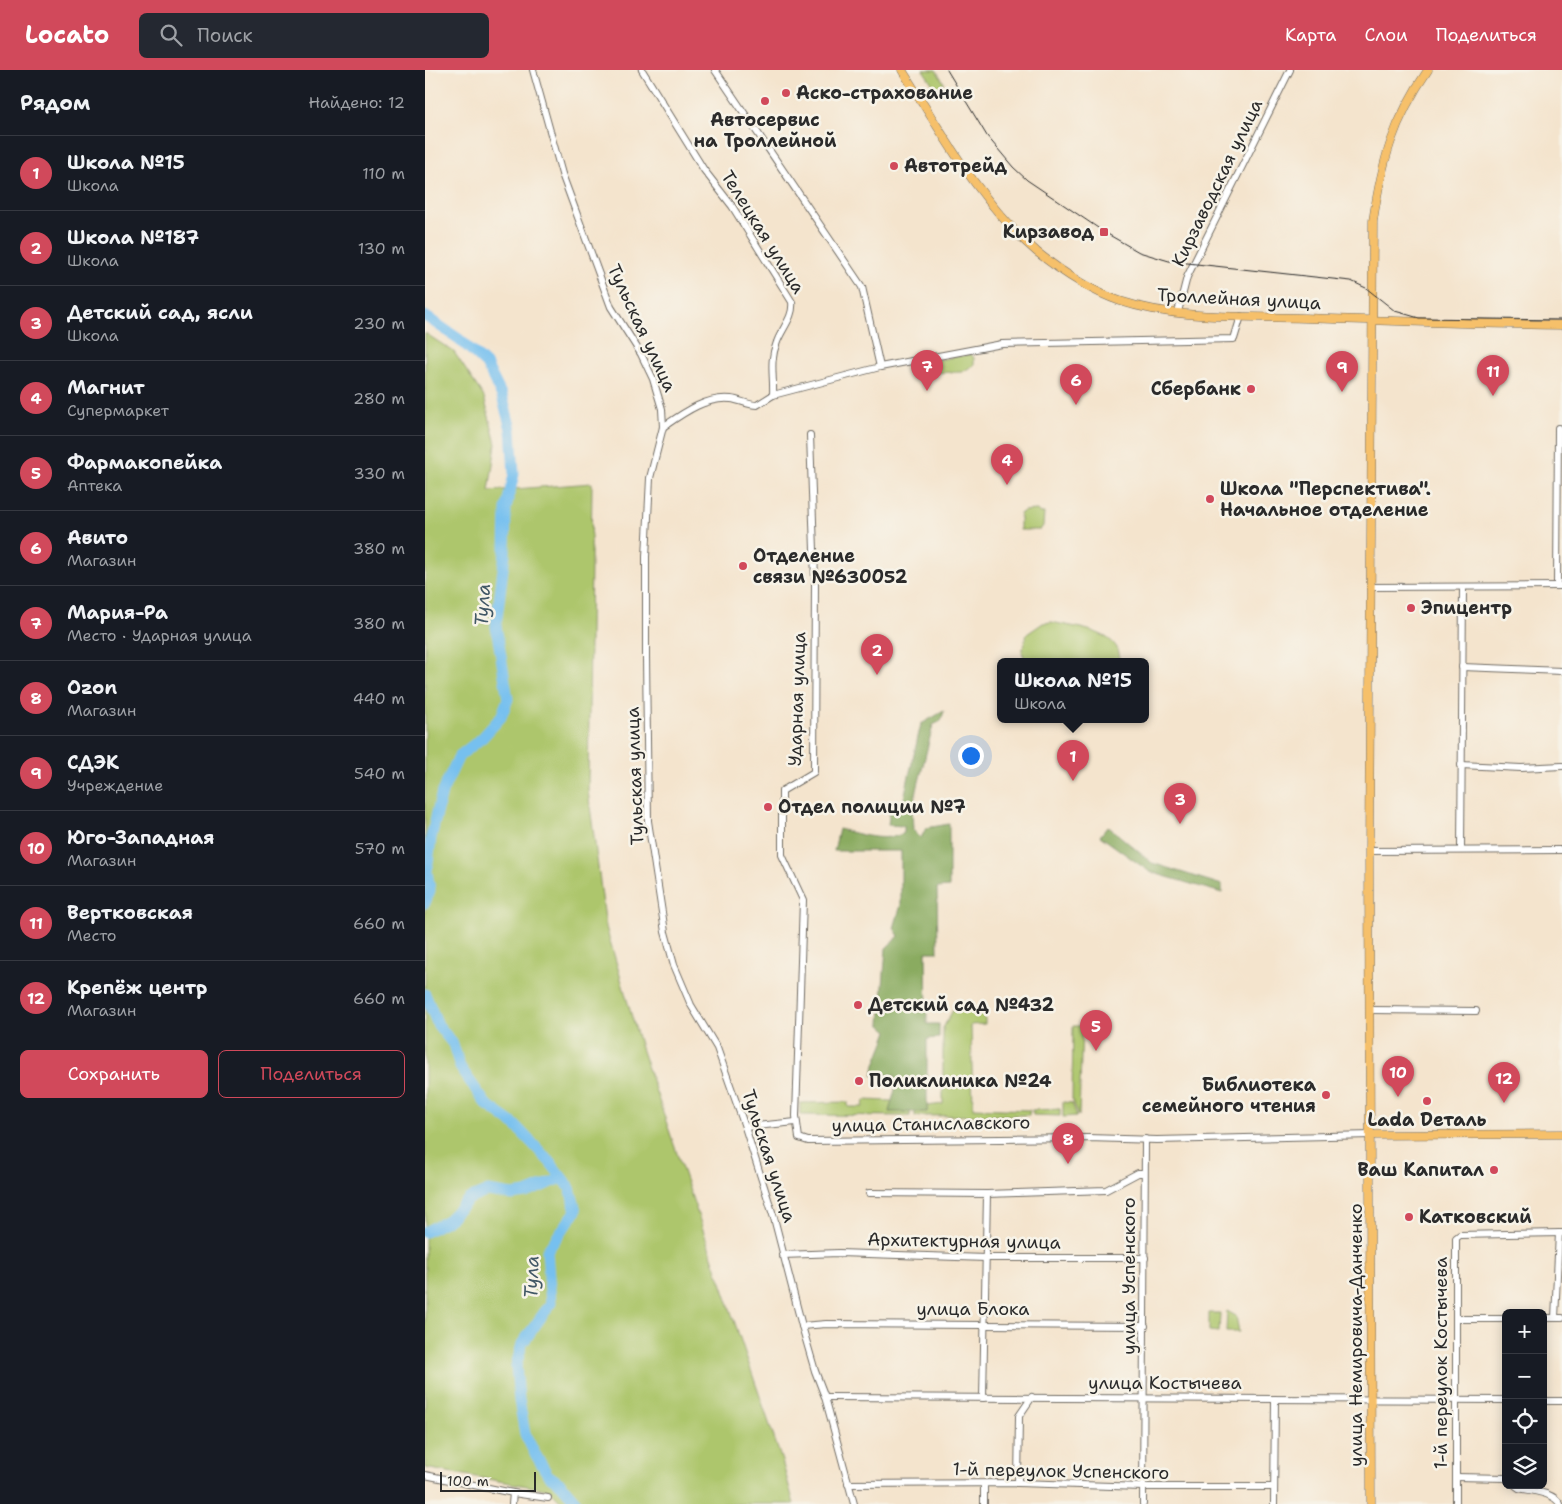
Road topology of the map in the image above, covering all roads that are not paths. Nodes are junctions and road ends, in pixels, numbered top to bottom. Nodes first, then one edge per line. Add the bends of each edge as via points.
1 (533, 70) edge
2 (642, 70) edge
3 (715, 70) edge
4 (902, 70) edge
5 (1290, 70) edge
6 (1428, 70) edge
7 (1178, 312) junction
8 (1241, 316) junction
9 (1372, 321) junction
10 (1562, 325) edge
11 (879, 367) junction
12 (773, 395) junction
13 (663, 427) junction
14 (1558, 428) dead end
15 (811, 435) dead end
16 (1559, 586) edge
17 (1370, 587) junction
18 (1463, 588) junction
19 (1462, 667) junction
20 (1562, 670) edge
21 (1461, 765) junction
22 (1562, 766) edge
23 (1461, 850) junction
24 (1562, 850) edge
25 (1369, 851) junction
26 (1371, 1010) junction
27 (1477, 1011) dead end
28 (796, 1122) junction
29 (745, 1127) junction
30 (1562, 1134) edge
31 (1372, 1135) junction
32 (1145, 1139) junction
33 (1143, 1173) junction
34 (869, 1193) dead end
35 (987, 1194) junction
36 (1560, 1233) edge
37 (782, 1255) junction
38 (986, 1258) junction
39 (1145, 1258) junction
40 (1559, 1318) edge
41 (1457, 1319) junction
42 (1502, 1319) edge
43 (985, 1324) junction
44 (802, 1326) junction
45 (1145, 1326) junction
46 (825, 1397) junction
47 (1032, 1397) junction
48 (983, 1398) junction
49 (1145, 1398) junction
50 (1275, 1399) junction
51 (1371, 1399) junction
52 (1457, 1399) junction
53 (1502, 1400) edge
54 (1547, 1401) edge
55 (1562, 1401) edge
56 (425, 1475) edge
57 (1456, 1477) junction
58 (1502, 1478) edge
59 (1018, 1483) junction
60 (849, 1484) junction
61 (984, 1485) junction
62 (1143, 1487) junction
63 (1274, 1487) junction
64 (1523, 1489) edge
65 (513, 1494) junction
66 (548, 1498) dead end
67 (511, 1504) edge
68 (854, 1504) edge
69 (984, 1504) edge
70 (1143, 1504) edge
71 (1274, 1504) edge
72 (1371, 1504) edge
73 (1456, 1504) edge
74 (1560, 1504) edge

1 - 13 street, Тульская улица via 562,174 611,307 629,332 653,379 662,409
2 - 12 street, Телецкая улица via 792,302 793,309 774,349 770,370
3 - 11 street via 862,287
4 - 7 main road, Троллейная улица via 990,202 1038,252 1097,292 1148,308
5 - 7 street, Кирзаводская улица via 1187,277
6 - 9 main road, улица Немировича-Данченко via 1396,124 1380,175 1373,221
7 - 8 main road, Троллейная улица
8 - 9 main road, Троллейная улица
8 - 11 street via 1234,339 1002,344
9 - 10 main road, Троллейная улица
9 - 17 main road, улица Немировича-Данченко
11 - 12 street
12 - 13 street via 757,405 732,399 711,401
13 - 29 street, Тульская улица via 650,478 646,557 648,821 665,932 674,965 691,1005 717,1048
14 - 16 street
15 - 28 street, Ударная улица via 815,579 814,772 782,791 782,855 803,900
16 - 18 street
17 - 18 street
17 - 25 main road, улица Немировича-Данченко
18 - 19 street
19 - 20 street
19 - 21 street
21 - 22 street
21 - 23 street
23 - 24 street
23 - 25 street
25 - 26 main road, улица Немировича-Данченко
26 - 27 street
26 - 31 main road, улица Немировича-Данченко
28 - 29 street
28 - 32 street, улица Станиславского via 797,1135 803,1141
29 - 37 street, Тульская улица via 774,1218
30 - 31 main road, улица Станиславского
31 - 32 street, улица Станиславского
31 - 51 main road, улица Немировича-Данченко
32 - 33 street, улица Успенского
33 - 35 street via 1106,1190
33 - 39 street, улица Успенского
34 - 35 street
35 - 38 street
36 - 40 street
36 - 41 street, 1-й переулок Костычева via 1460,1235 1456,1238
37 - 38 street, Архитектурная улица via 839,1253
37 - 44 street, Тульская улица
38 - 39 street, Архитектурная улица
38 - 43 street
39 - 45 street, улица Успенского
41 - 42 street
41 - 52 street, 1-й переулок Костычева
43 - 44 street, улица Блока
43 - 45 street, улица Блока
43 - 48 street
44 - 46 street, Тульская улица
45 - 49 street, улица Успенского
46 - 48 street, улица Костычева
46 - 60 street, Тульская улица
47 - 48 street, улица Костычева
47 - 49 street, улица Костычева
47 - 59 street via 1019,1416
49 - 50 street, улица Костычева
49 - 62 street, улица Успенского
50 - 51 street, улица Костычева
50 - 63 street
51 - 52 street, улица Костычева
51 - 72 main road, улица Немировича-Данченко
52 - 53 street, улица Костычева
52 - 57 street, 1-й переулок Костычева
54 - 55 street
56 - 65 street
57 - 58 street
57 - 73 street, 1-й переулок Костычева
59 - 61 street, 1-й переулок Успенского
59 - 62 street, 1-й переулок Успенского
60 - 61 street, 1-й переулок Успенского
60 - 68 street, Тульская улица
61 - 69 street
62 - 63 street, 1-й переулок Успенского
62 - 70 street, улица Успенского
63 - 71 street
64 - 74 street via 1550,1496
65 - 66 street
65 - 67 street

